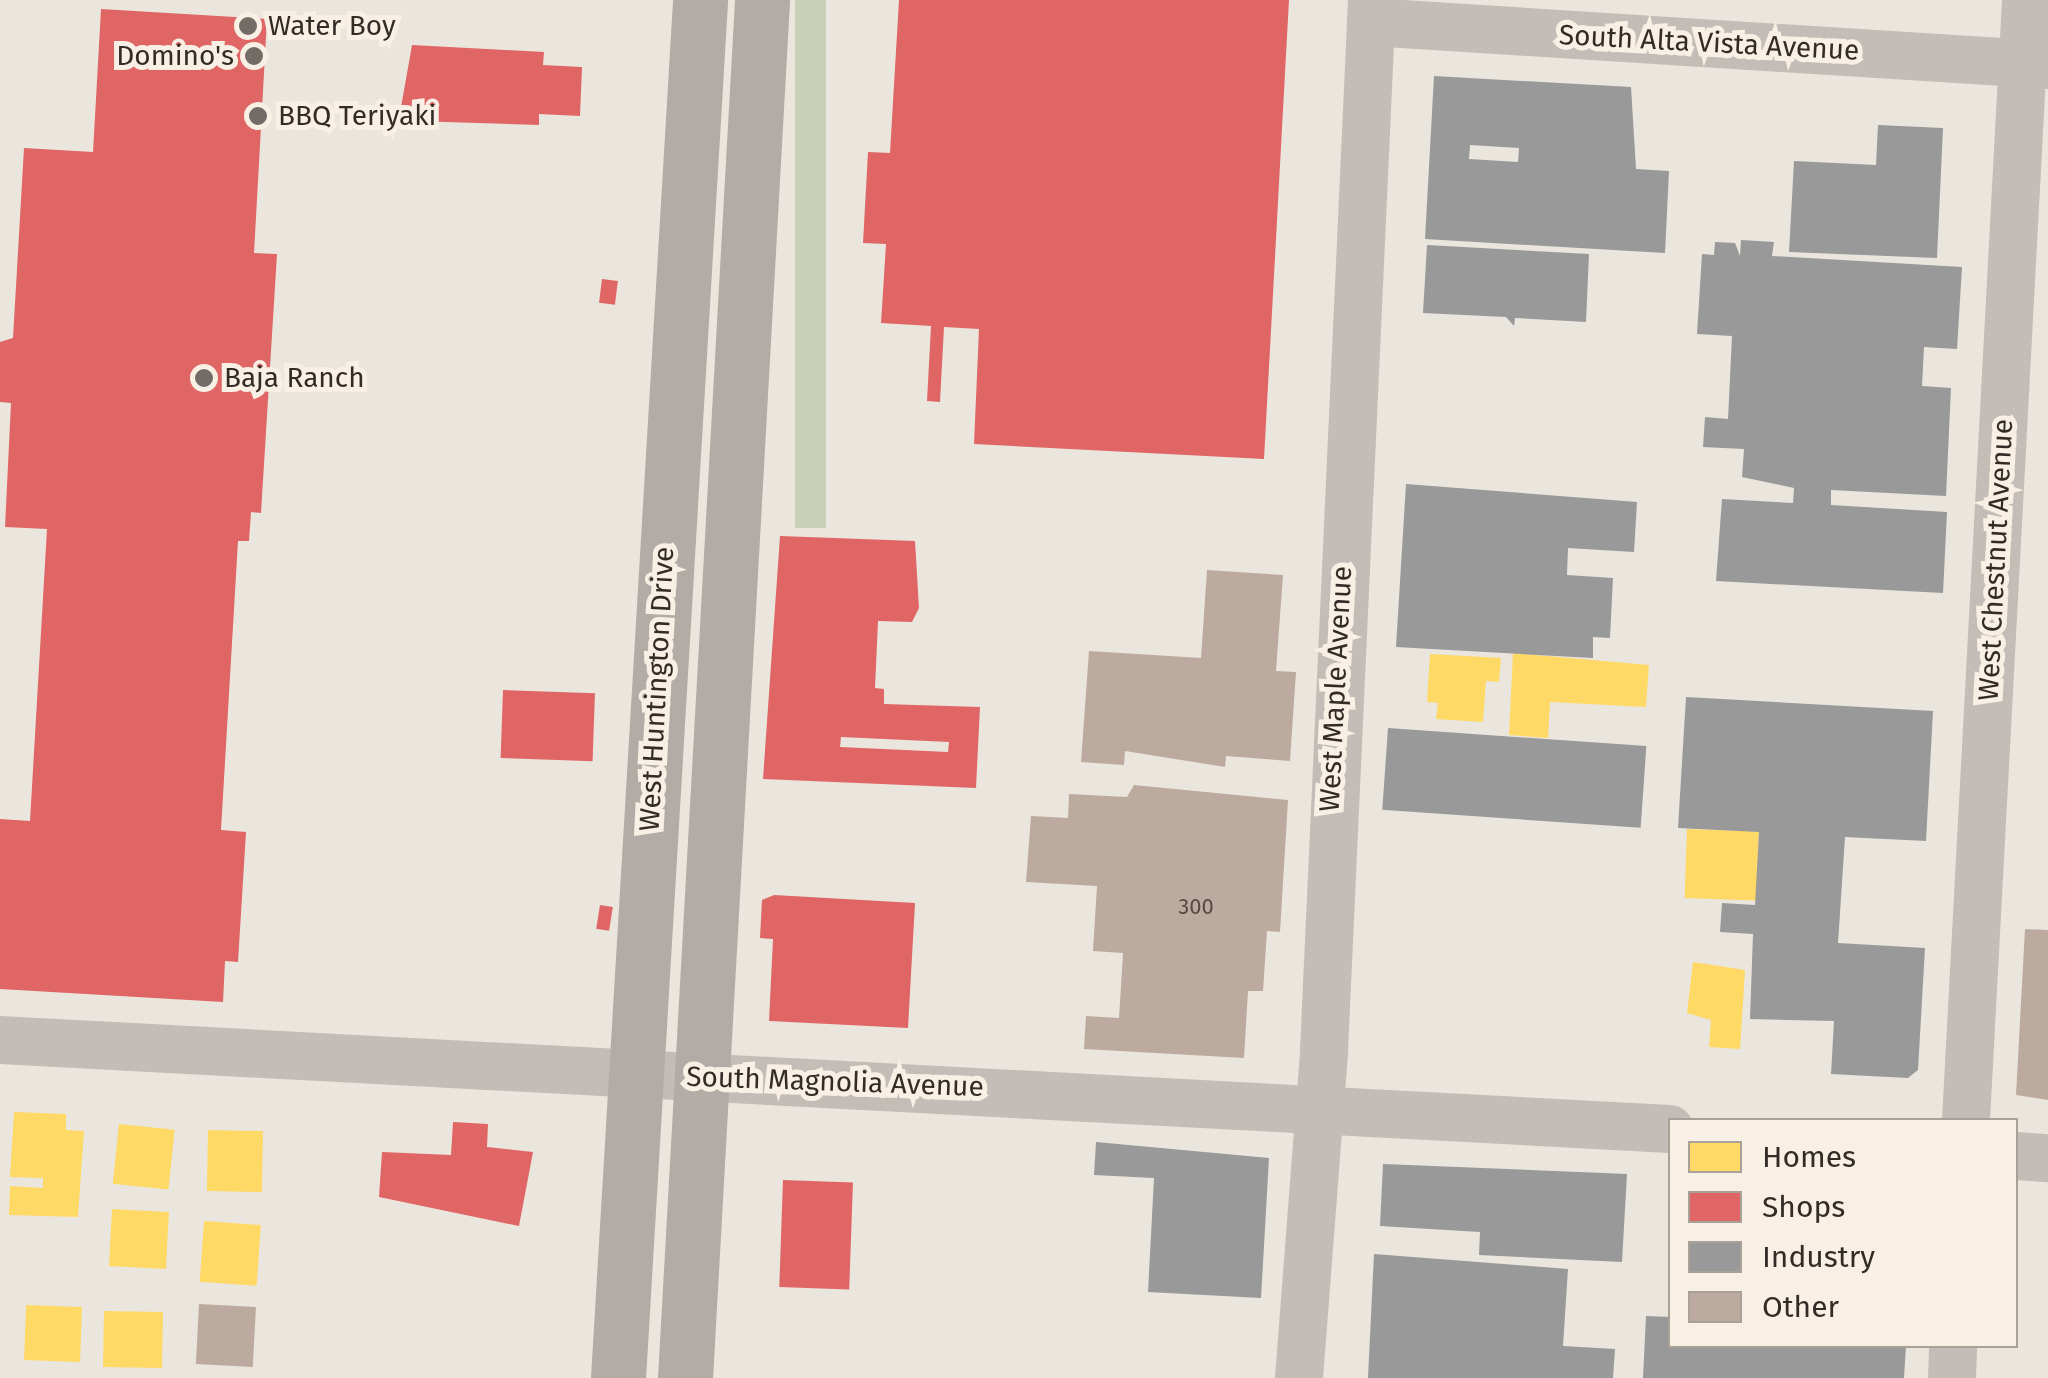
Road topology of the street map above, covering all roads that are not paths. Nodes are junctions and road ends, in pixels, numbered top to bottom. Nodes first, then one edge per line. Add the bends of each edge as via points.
1 (700, 0) edge
2 (711, 0) edge
3 (762, 0) edge
4 (2026, 0) edge
5 (1372, 11) edge
6 (2036, 64) edge
7 (749, 220) junction
8 (0, 1040) edge
9 (634, 1074) junction
10 (700, 1078) junction
11 (1319, 1105) junction
12 (1966, 1118) edge
13 (1668, 1129) edge
14 (2018, 1156) edge
15 (2048, 1158) edge
16 (1953, 1348) edge
17 (618, 1378) edge
18 (685, 1378) edge
19 (1298, 1378) edge
20 (1952, 1378) edge

1 - 9 main road, West Huntington Drive
2 - 7 main road via 735,30 728,162
3 - 7 main road
4 - 6 street, West Chestnut Avenue
5 - 6 street, South Alta Vista Avenue
5 - 11 street, West Maple Avenue
6 - 12 street, West Chestnut Avenue
7 - 10 main road
8 - 9 street, South Magnolia Avenue
9 - 10 street, South Magnolia Avenue
9 - 17 main road, West Huntington Drive
10 - 11 street, South Magnolia Avenue
10 - 18 main road
11 - 13 street, South Magnolia Avenue
11 - 19 street, West Maple Avenue
14 - 15 street
16 - 20 street

